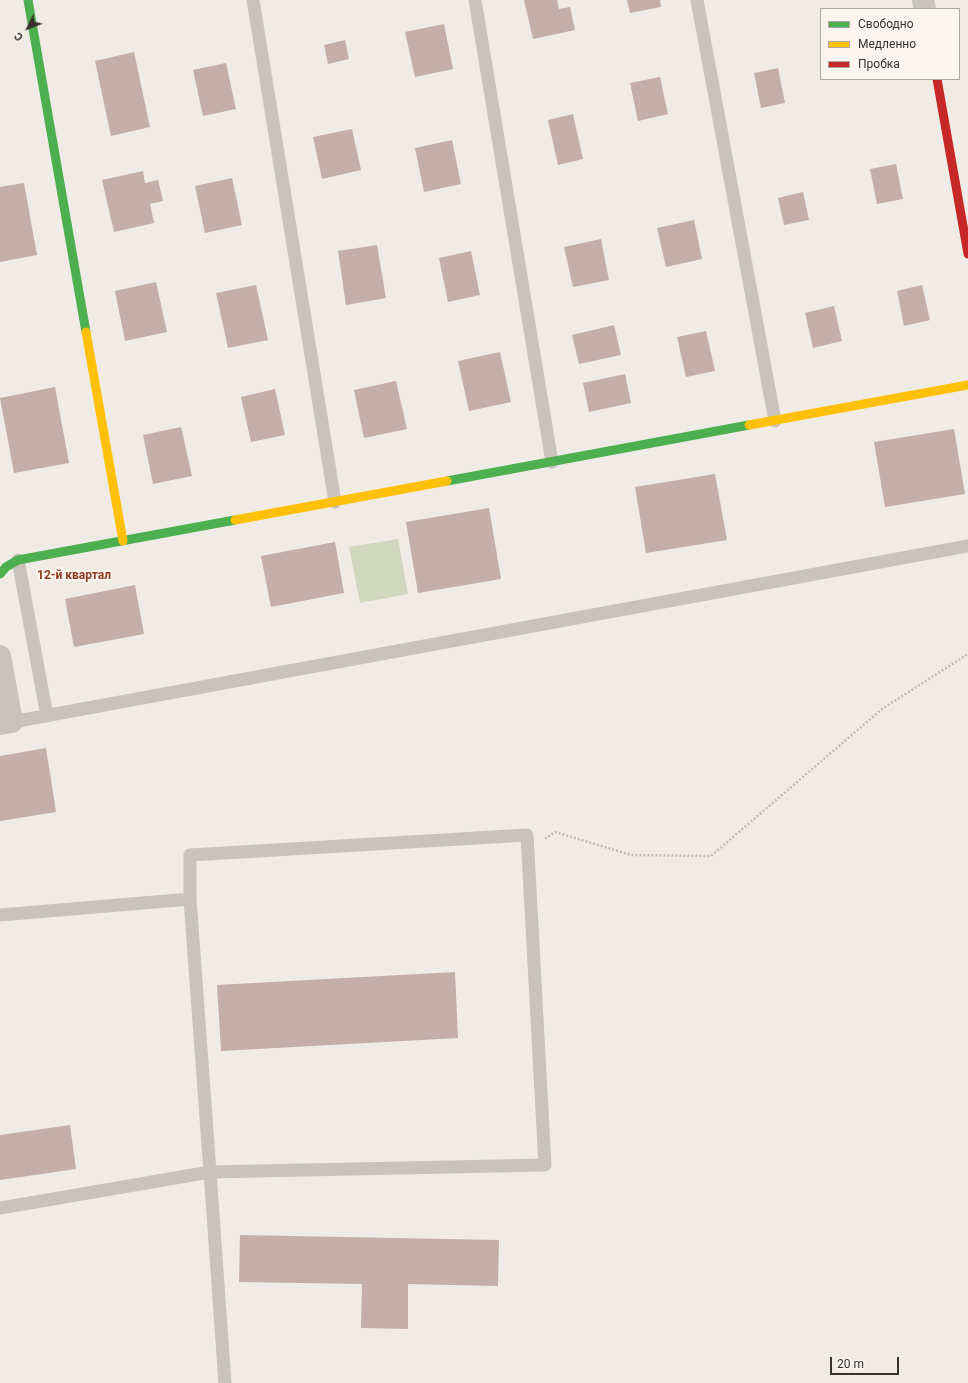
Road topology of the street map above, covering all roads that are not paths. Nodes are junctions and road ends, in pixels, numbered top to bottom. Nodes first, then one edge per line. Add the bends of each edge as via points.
1 (28, 0) edge
2 (253, 0) edge
3 (475, 0) edge
4 (697, 0) edge
5 (937, 80) edge
6 (968, 254) edge
7 (968, 385) edge
8 (775, 421) junction
9 (552, 462) junction
10 (335, 502) junction
11 (123, 541) junction
12 (968, 546) edge
13 (18, 560) junction
14 (0, 574) edge
15 (0, 656) edge
16 (47, 716) junction
17 (6, 723) edge
18 (190, 899) junction
19 (0, 915) edge
20 (210, 1172) junction
21 (0, 1208) edge
22 (224, 1383) edge

1 - 11 street
2 - 10 lane
3 - 9 lane
4 - 8 lane
5 - 6 street
7 - 8 street
8 - 9 street
9 - 10 street
10 - 11 street
11 - 13 street
12 - 16 lane
13 - 14 street
13 - 16 lane
15 - 17 street
16 - 17 lane
18 - 19 lane
18 - 20 lane
18 - 20 lane via 190,855 527,835 544,1164
20 - 21 lane
20 - 22 lane

